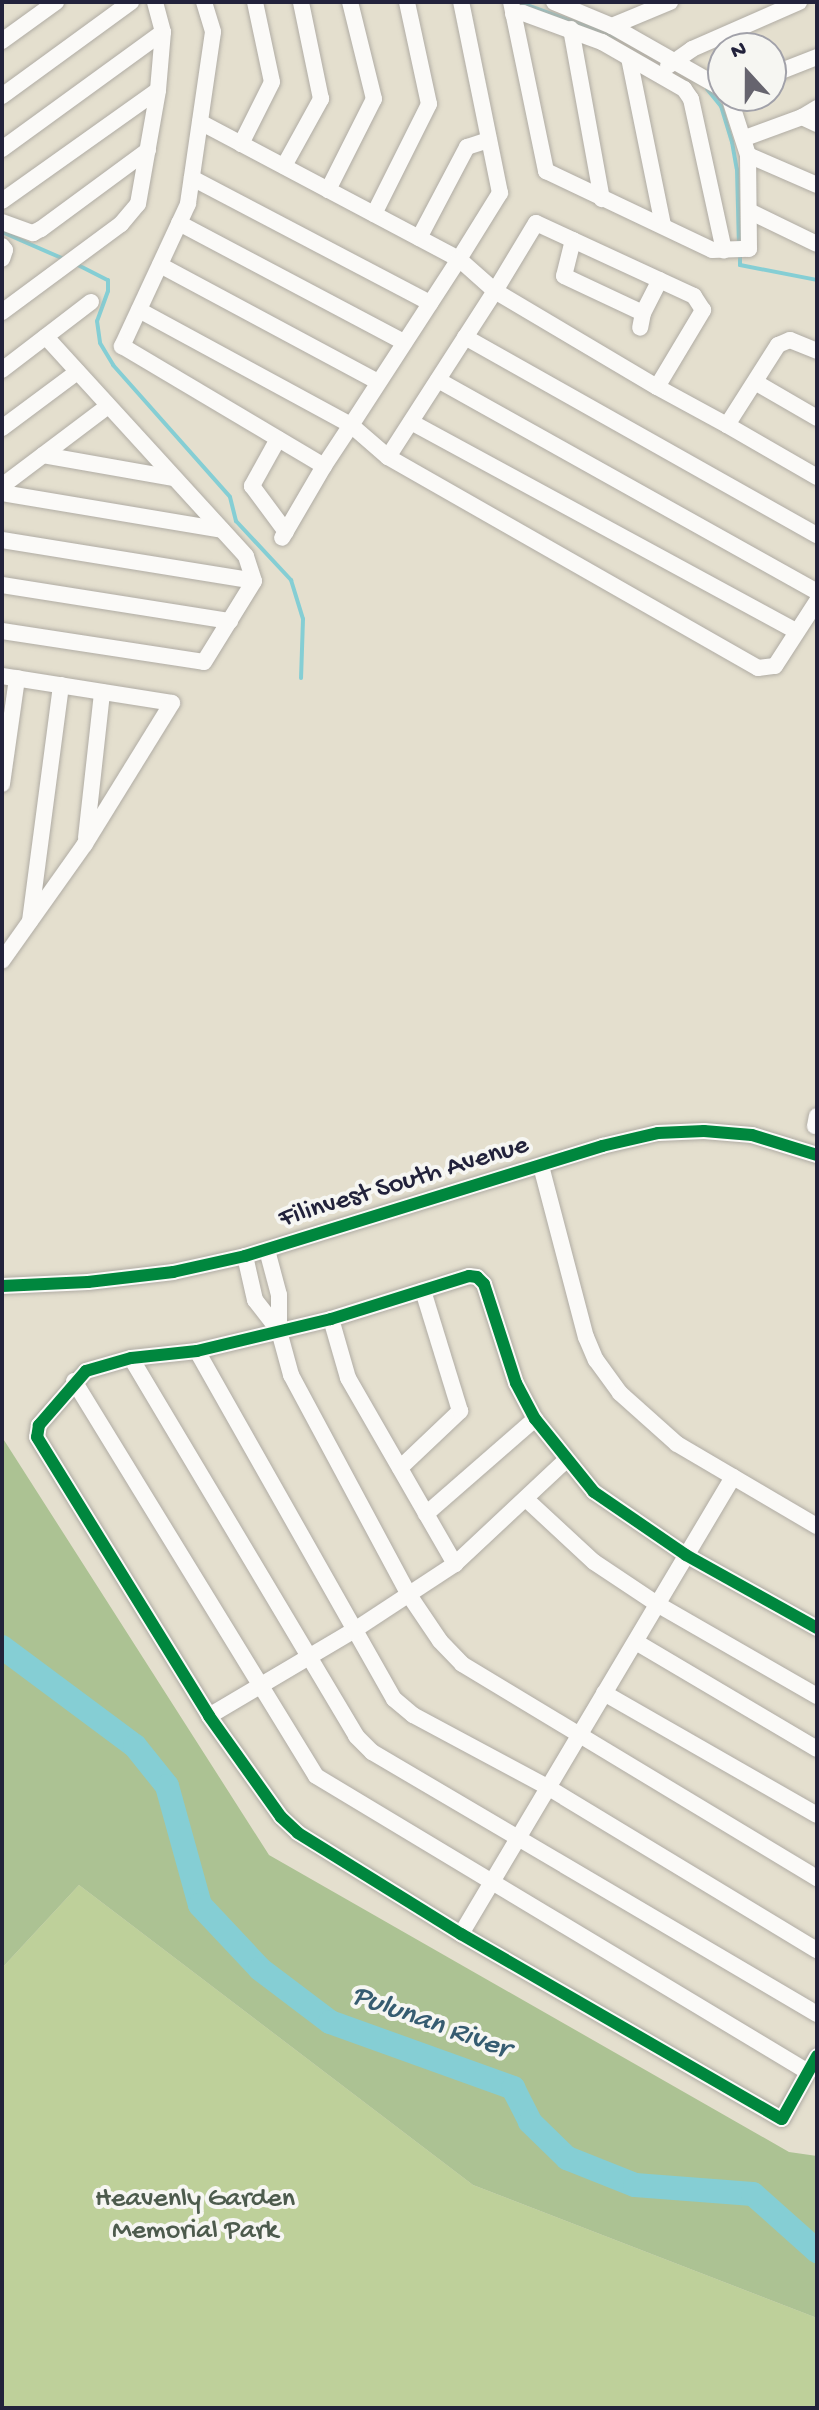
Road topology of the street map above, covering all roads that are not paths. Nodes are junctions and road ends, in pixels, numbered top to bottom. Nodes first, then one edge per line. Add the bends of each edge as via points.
1 (56, 2) edge
2 (131, 2) edge
3 (155, 2) edge
4 (204, 2) edge
5 (255, 2) edge
6 (301, 2) edge
7 (350, 2) edge
8 (407, 2) edge
9 (461, 2) edge
10 (554, 2) edge
11 (670, 2) edge
12 (799, 2) edge
13 (512, 8) edge
14 (612, 26) junction
15 (571, 29) junction
16 (163, 32) junction
17 (2, 41) edge
18 (817, 57) edge
19 (629, 58) junction
20 (668, 67) junction
21 (787, 69) edge
22 (707, 83) edge
23 (158, 90) junction
24 (2, 96) edge
25 (735, 112) edge
26 (812, 116) edge
27 (200, 122) junction
28 (745, 138) junction
29 (489, 140) junction
30 (241, 144) junction
31 (2, 149) edge
32 (148, 150) junction
33 (748, 155) junction
34 (284, 166) junction
35 (192, 178) junction
36 (817, 185) edge
37 (328, 190) junction
38 (602, 199) junction
39 (2, 201) edge
40 (751, 212) junction
41 (374, 214) junction
42 (2, 222) edge
43 (179, 223) junction
44 (663, 225) junction
45 (419, 238) junction
46 (573, 240) junction
47 (817, 244) edge
48 (2, 246) edge
49 (735, 249) junction
50 (2, 259) edge
51 (459, 259) junction
52 (160, 265) junction
53 (660, 280) junction
54 (495, 291) junction
55 (91, 302) dead end
56 (430, 303) junction
57 (139, 310) junction
58 (2, 312) edge
59 (46, 337) junction
60 (465, 337) junction
61 (404, 342) junction
62 (817, 351) edge
63 (2, 370) edge
64 (77, 372) junction
65 (438, 380) junction
66 (378, 382) junction
67 (755, 382) junction
68 (657, 387) junction
69 (108, 406) junction
70 (817, 418) edge
71 (411, 422) junction
72 (351, 425) junction
73 (727, 425) junction
74 (2, 428) edge
75 (278, 439) junction
76 (43, 455) junction
77 (388, 457) junction
78 (324, 466) junction
79 (817, 477) edge
80 (174, 478) junction
81 (2, 486) edge
82 (2, 493) edge
83 (222, 530) junction
84 (817, 535) edge
85 (2, 540) edge
86 (254, 581) junction
87 (2, 585) edge
88 (817, 592) edge
89 (817, 601) edge
90 (230, 621) junction
91 (2, 631) edge
92 (797, 632) junction
93 (10, 677) edge
94 (61, 685) junction
95 (102, 692) junction
96 (2, 784) edge
97 (85, 844) junction
98 (29, 927) junction
99 (2, 961) edge
100 (817, 1155) edge
101 (541, 1166) junction
102 (267, 1250) junction
103 (245, 1256) junction
104 (2, 1286) edge
105 (423, 1291) junction
106 (331, 1319) junction
107 (279, 1331) junction
108 (197, 1351) junction
109 (131, 1358) junction
110 (74, 1381) junction
111 (535, 1419) junction
112 (566, 1460) junction
113 (400, 1468) junction
114 (733, 1477) junction
115 (527, 1500) junction
116 (426, 1514) junction
117 (817, 1526) edge
118 (686, 1555) junction
119 (455, 1564) junction
120 (409, 1595) junction
121 (657, 1604) junction
122 (817, 1628) edge
123 (353, 1631) junction
124 (636, 1642) junction
125 (310, 1657) junction
126 (260, 1686) junction
127 (604, 1693) junction
128 (817, 1696) edge
129 (209, 1716) junction
130 (582, 1734) junction
131 (817, 1749) edge
132 (549, 1788) junction
133 (817, 1815) edge
134 (519, 1837) junction
135 (817, 1878) edge
136 (491, 1884) junction
137 (461, 1934) junction
138 (817, 1950) edge
139 (817, 2014) edge
140 (817, 2056) edge
141 (808, 2072) junction

1 - 17 street
2 - 24 street
3 - 16 street
4 - 27 street via 213,32
5 - 30 street via 272,82
6 - 34 street via 321,99
7 - 37 street via 374,99
8 - 41 street via 429,104
9 - 29 street
10 - 14 street
11 - 14 street
12 - 20 street
13 - 15 street
13 - 38 street via 546,171
14 - 20 street
15 - 19 street
15 - 38 street
16 - 23 street
16 - 31 street
18 - 21 street
19 - 20 street
19 - 44 street
20 - 22 street
20 - 49 street via 691,99
23 - 32 street
23 - 39 street
25 - 28 street
26 - 28 street
27 - 30 street
27 - 35 street
28 - 33 street
29 - 45 street via 467,147
29 - 51 street via 500,193
30 - 34 street
32 - 42 street via 33,233
32 - 58 street via 138,204 130,215
33 - 36 street
33 - 40 street
34 - 37 street
35 - 43 street
35 - 56 street
37 - 41 street
38 - 44 street
40 - 47 street
40 - 49 street via 749,249
41 - 45 street
43 - 52 street
43 - 61 street
44 - 49 street via 712,250
45 - 51 street
46 - 53 street
46 - 53 street via 564,276 642,320
46 - 54 street via 536,223
48 - 50 street
51 - 54 street
51 - 56 street
52 - 57 street
52 - 66 street
53 - 68 street via 694,296 703,310
54 - 60 street
54 - 68 street
55 - 59 street
56 - 61 street
57 - 72 street
57 - 75 street via 122,346
59 - 63 street
59 - 64 street
60 - 65 street
60 - 84 street
61 - 66 street
62 - 67 street via 784,342
64 - 69 street
64 - 74 street
65 - 71 street
65 - 88 street
66 - 72 street
67 - 70 street
67 - 73 street
68 - 73 street
69 - 76 street
69 - 80 street
71 - 77 street
71 - 92 street
72 - 77 street
72 - 78 street
73 - 79 street
75 - 78 street
75 - 78 street via 252,486 284,535
76 - 80 street
76 - 81 street
77 - 92 street via 758,668 775,666
80 - 83 street
82 - 83 street
83 - 86 street via 246,556
85 - 86 street
86 - 90 street
87 - 90 street
89 - 92 street
90 - 91 street via 204,662
93 - 94 street
93 - 96 street
94 - 95 street
94 - 98 street
95 - 97 street
95 - 97 street via 172,703
97 - 98 street
98 - 99 street
100 - 101 street, Filinvest South Avenue via 752,1135 704,1131 658,1133
101 - 102 street, Filinvest South Avenue
101 - 114 street via 577,1310 596,1360 650,1422
102 - 103 street, Filinvest South Avenue
102 - 107 street via 279,1295
103 - 104 street, Filinvest South Avenue via 173,1272
103 - 107 street via 255,1300
105 - 106 street
105 - 111 street via 469,1276 484,1284 516,1383
105 - 113 street via 460,1411
106 - 107 street
106 - 113 street via 348,1378
107 - 108 street
107 - 120 street via 303,1402
108 - 109 street
108 - 123 street
109 - 110 street via 86,1371
109 - 125 street
110 - 126 street
110 - 129 street via 39,1425 37,1437
111 - 112 street
111 - 116 street
112 - 115 street
112 - 118 street via 594,1492
113 - 116 street
114 - 117 street
114 - 118 street
115 - 119 street
115 - 121 street via 594,1562
116 - 119 street
118 - 121 street
118 - 122 street
119 - 120 street
120 - 123 street
120 - 130 street via 462,1664
121 - 124 street
121 - 128 street
123 - 125 street
123 - 132 street via 394,1699 413,1715
124 - 127 street
124 - 131 street
125 - 126 street
125 - 134 street via 356,1736 372,1752
126 - 129 street
126 - 136 street via 316,1776
127 - 130 street
127 - 133 street
129 - 137 street via 298,1833
130 - 132 street
130 - 135 street
132 - 134 street
132 - 138 street
134 - 136 street
134 - 139 street
136 - 137 street
136 - 141 street
137 - 141 street via 782,2119
140 - 141 street

